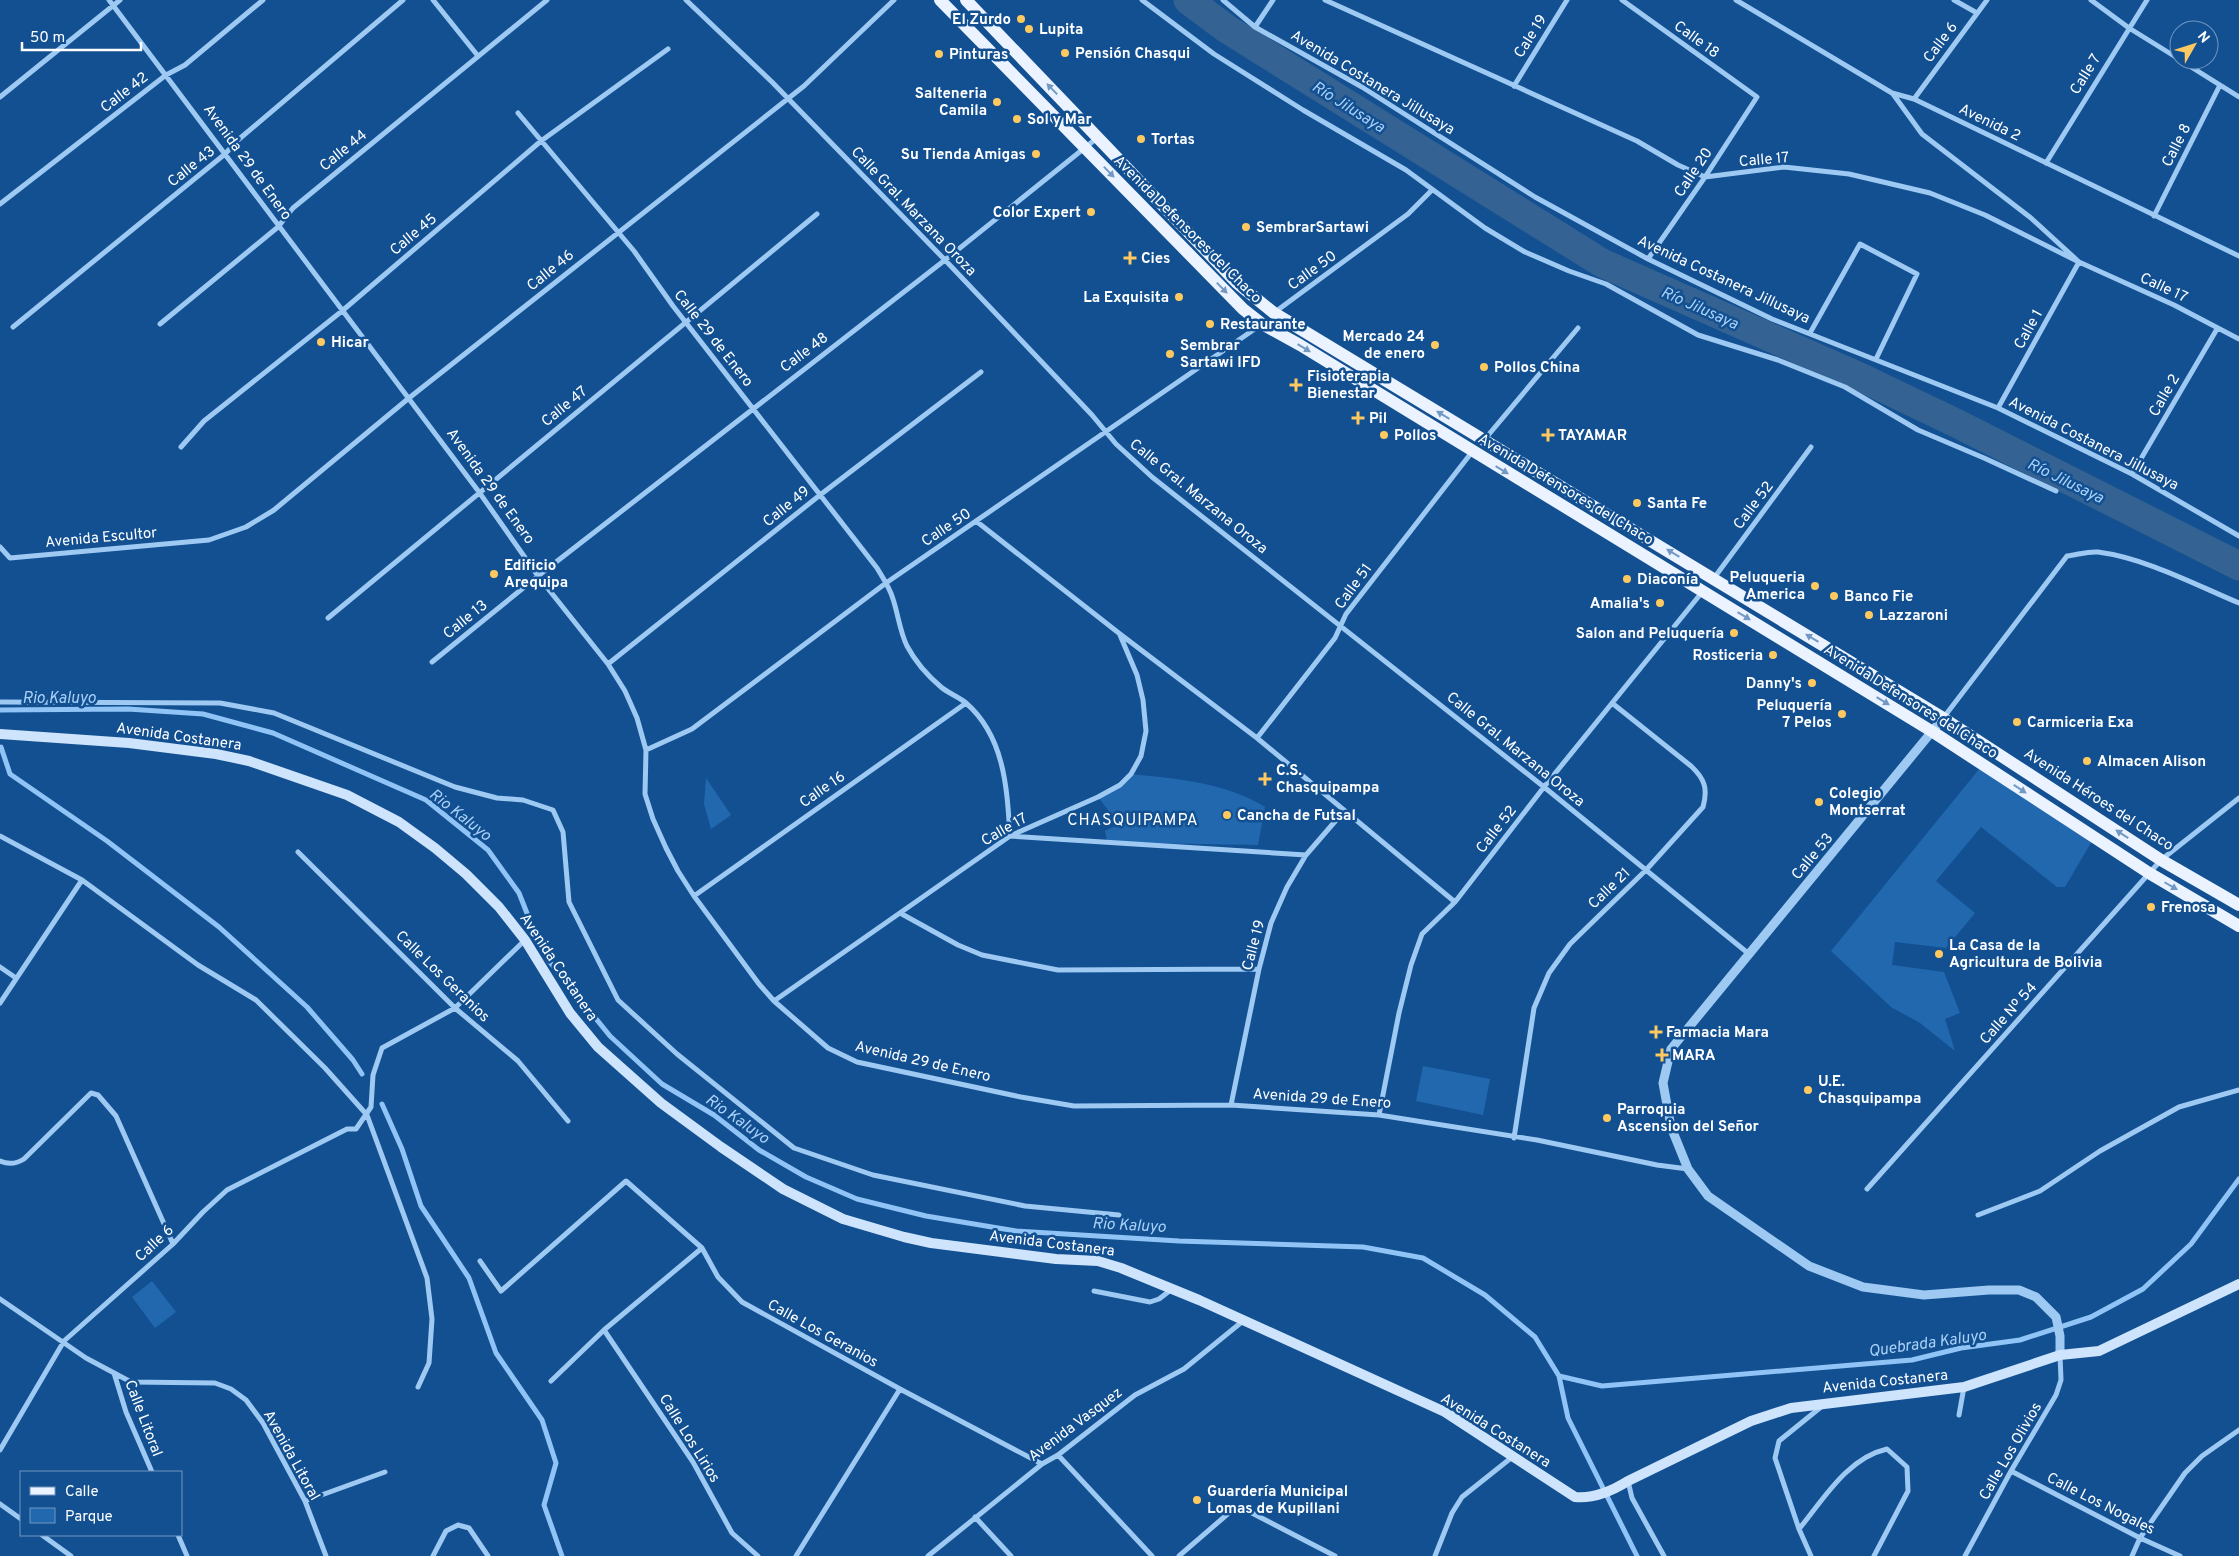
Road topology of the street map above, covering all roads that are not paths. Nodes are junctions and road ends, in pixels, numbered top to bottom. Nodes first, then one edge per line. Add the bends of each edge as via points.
1 (109, 0) edge
2 (120, 0) edge
3 (263, 0) edge
4 (403, 0) edge
5 (433, 0) edge
6 (547, 0) edge
7 (686, 0) edge
8 (894, 0) edge
9 (940, 0) edge
10 (966, 0) edge
11 (1142, 0) edge
12 (1223, 0) edge
13 (1273, 0) edge
14 (1325, 0) edge
15 (1567, 0) edge
16 (1622, 0) edge
17 (1736, 0) edge
18 (1954, 0) edge
19 (1986, 0) edge
20 (2091, 0) edge
21 (2147, 0) edge
22 (113, 6) junction
23 (1977, 14) junction
24 (1255, 27) junction
25 (2129, 28) junction
26 (668, 49) dead end
27 (2169, 53) edge
28 (478, 56) junction
29 (2196, 70) edge
30 (166, 75) junction
31 (2220, 85) junction
32 (1514, 86) junction
33 (1892, 93) junction
34 (0, 97) edge
35 (1757, 97) joint
36 (2239, 98) edge
37 (788, 99) junction
38 (1914, 99) junction
39 (518, 113) dead end
40 (1098, 137) junction
41 (541, 141) junction
42 (1085, 148) junction
43 (225, 154) junction
44 (2046, 163) junction
45 (1705, 177) junction
46 (1432, 190) junction
47 (0, 204) edge
48 (817, 214) dead end
49 (2154, 216) junction
50 (278, 227) junction
51 (1183, 227) junction
52 (619, 232) junction
53 (1172, 236) junction
54 (2239, 256) edge
55 (1648, 259) junction
56 (945, 260) junction
57 (2079, 262) junction
58 (342, 311) junction
59 (1274, 313) junction
60 (686, 322) junction
61 (160, 324) dead end
62 (1262, 324) junction
63 (13, 327) dead end
64 (1578, 328) dead end
65 (2217, 329) junction
66 (1810, 334) junction
67 (2239, 339) edge
68 (1876, 359) junction
69 (1354, 362) junction
70 (981, 372) dead end
71 (1348, 374) junction
72 (408, 398) junction
73 (752, 408) junction
74 (1998, 408) junction
75 (1105, 431) junction
76 (1485, 440) junction
77 (181, 446) dead end
78 (1811, 447) dead end
79 (1472, 452) junction
80 (2132, 474) junction
81 (2056, 491) dead end
82 (479, 492) junction
83 (820, 495) junction
84 (976, 521) junction
85 (2239, 536) edge
86 (209, 540) joint
87 (0, 547) edge
88 (538, 576) junction
89 (1714, 578) junction
90 (886, 583) junction
91 (1702, 591) junction
92 (2239, 603) edge
93 (328, 618) dead end
94 (1341, 625) junction
95 (1120, 634) junction
96 (432, 662) dead end
97 (608, 664) junction
98 (0, 702) edge
99 (966, 703) junction
100 (1612, 703) junction
101 (1943, 718) junction
102 (1933, 732) junction
103 (0, 734) edge
104 (1257, 738) junction
105 (646, 750) junction
106 (1544, 787) junction
107 (2239, 798) edge
108 (2067, 799) junction
109 (1344, 811) junction
110 (2058, 813) junction
111 (0, 836) edge
112 (1010, 836) junction
113 (298, 852) dead end
114 (1306, 856) junction
115 (2162, 860) junction
116 (1646, 870) junction
117 (2149, 873) junction
118 (82, 880) junction
119 (694, 896) junction
120 (1455, 902) junction
121 (2239, 905) edge
122 (900, 913) junction
123 (2239, 926) edge
124 (525, 940) junction
125 (1749, 954) junction
126 (0, 967) edge
127 (1259, 969) junction
128 (16, 978) junction
129 (774, 1001) junction
130 (0, 1003) edge
131 (455, 1008) junction
132 (2239, 1090) edge
133 (1231, 1105) junction
134 (367, 1115) junction
135 (1379, 1115) junction
136 (568, 1121) dead end
137 (1514, 1138) junction
138 (0, 1161) edge
139 (1688, 1169) junction
140 (1867, 1189) dead end
141 (1119, 1215) dead end
142 (1978, 1215) dead end
143 (173, 1244) junction
144 (702, 1248) junction
145 (480, 1261) dead end
146 (2239, 1284) edge
147 (1172, 1290) junction
148 (1094, 1291) dead end
149 (0, 1299) edge
150 (1243, 1321) junction
151 (604, 1330) junction
152 (64, 1341) junction
153 (2060, 1355) junction
154 (114, 1373) junction
155 (551, 1381) dead end
156 (418, 1387) dead end
157 (1964, 1387) junction
158 (900, 1389) junction
159 (1827, 1402) junction
160 (1959, 1415) dead end
161 (2239, 1430) edge
162 (0, 1450) edge
163 (1058, 1455) junction
164 (1512, 1458) junction
165 (1042, 1464) junction
166 (152, 1471) edge
167 (2011, 1471) junction
168 (385, 1472) dead end
169 (1628, 1481) junction
170 (306, 1501) junction
171 (0, 1504) edge
172 (975, 1517) junction
173 (20, 1519) edge
174 (1799, 1529) junction
175 (43, 1536) edge
176 (178, 1536) edge
177 (2140, 1538) junction
178 (71, 1556) edge
179 (187, 1556) edge
180 (326, 1556) edge
181 (433, 1556) edge
182 (488, 1556) edge
183 (758, 1556) edge
184 (796, 1556) edge
185 (928, 1556) edge
186 (1011, 1556) edge
187 (1152, 1556) edge
188 (1179, 1556) edge
189 (1335, 1556) edge
190 (1435, 1556) edge
191 (1664, 1556) edge
192 (1810, 1556) edge
193 (1874, 1556) edge
194 (1965, 1556) edge
195 (2132, 1556) edge
196 (2180, 1556) edge

1 - 22 street, Avenida 29 de Enero
2 - 22 street
3 - 30 street, Calle 42 via 185,66
4 - 43 street, Calle 43
5 - 28 street
6 - 28 street, Calle 44
7 - 37 street, Calle Gral. Marzana Oroza
8 - 37 street, Calle 46
9 - 42 main road, Avenida Defensores del Chaco
40 -> 10 main road, Avenida Defensores del Chaco
11 - 46 street via 1214,54 1406,170
12 - 24 street, Avenida Costanera Jillusaya
13 - 24 street
14 - 32 street
15 - 32 street, Cale 19
16 - 35 street, Calle 18
17 - 33 street, Avenida 2
18 - 23 street
19 - 23 street, Calle 6
20 - 25 street
21 - 25 street, Calle 7
22 - 30 street, Avenida 29 de Enero
22 - 34 street
23 - 38 street, Calle 6
24 - 55 street, Avenida Costanera Jillusaya via 1362,87 1535,197
25 - 27 street
25 - 44 street, Calle 7
26 - 41 street, Calle 45
28 - 50 street, Calle 44 via 293,208
29 - 31 street
30 - 43 street, Avenida 29 de Enero
30 - 47 street, Calle 42
31 - 36 street
31 - 49 street, Calle 8
32 - 45 street via 1637,141
33 - 38 street, Avenida 2
33 - 57 street via 1922,134 2032,218
35 - 45 street, Calle 20
37 - 52 street, Calle 46
37 - 56 street, Calle Gral. Marzana Oroza
38 - 44 street, Avenida 2
39 - 41 street, Calle 29 de Enero
40 - 42 street
40 - 51 main road, Avenida Defensores del Chaco
41 - 52 street, Calle 29 de Enero
41 - 58 street, Calle 45
42 -> 53 main road, Avenida Defensores del Chaco
42 - 56 street, Calle 48
43 - 50 street, Avenida 29 de Enero
43 - 63 street, Calle 43
44 - 49 street, Avenida 2
45 - 55 street, Calle 20
45 - 57 street, Calle 17 via 1784,167 1849,174 1930,192 1985,215
46 - 59 street, Calle 50 via 1408,214
46 - 81 street via 1525,252 1606,284 1698,335 1778,360 1846,387 1918,430
48 - 60 street, Calle 47
49 - 54 street, Avenida 2
50 - 58 street, Avenida 29 de Enero
50 - 61 street, Calle 44
51 - 53 main road
51 - 59 main road, Avenida Defensores del Chaco via 1238,283
52 - 60 street, Calle 29 de Enero
52 - 72 street, Calle 46
53 -> 62 main road, Avenida Defensores del Chaco via 1243,309
55 - 66 street, Avenida Costanera Jillusaya
56 - 73 street, Calle 48
56 - 75 street, Calle Gral. Marzana Oroza
57 - 65 street, Calle 17 via 2174,305
57 - 74 street, Calle 1
58 - 72 street, Avenida 29 de Enero
58 - 77 street, Calle 45 via 204,421
59 - 62 main road
59 - 69 main road, Avenida Defensores del Chaco
60 - 73 street, Calle 29 de Enero
60 - 82 street, Calle 47
62 -> 71 main road, Avenida Defensores del Chaco
62 - 75 street, Calle 50
64 - 76 street
65 - 67 street, Calle 17
65 - 80 street, Calle 2
66 - 68 street, Avenida Costanera Jillusaya
66 - 68 street via 1860,244 1917,274
68 - 74 street, Avenida Costanera Jillusaya
69 - 71 main road
76 -> 69 main road, Avenida Defensores del Chaco
70 - 83 street, Calle 49
71 - 79 main road, Avenida Defensores del Chaco
72 - 82 street, Avenida 29 de Enero
72 - 86 street, Calle 46 via 274,510 246,527
73 - 83 street, Calle 29 de Enero
73 - 88 street, Calle 48
74 - 80 street, Avenida Costanera Jillusaya
75 - 84 street, Calle 50
75 - 94 street, Calle Gral. Marzana Oroza via 1152,477
76 - 79 main road
89 -> 76 main road, Avenida Defensores del Chaco
78 - 89 street, Calle 52
79 -> 91 main road, Avenida Defensores del Chaco
79 - 94 street, Calle 51 via 1346,614
80 - 85 street, Avenida Costanera Jillusaya
82 - 88 street, Avenida 29 de Enero
82 - 93 street, Calle 47
83 - 90 street, Calle 29 de Enero
83 - 97 street, Calle 49
84 - 90 street, Calle 50
84 - 95 street
86 - 87 street, Avenida Escultor via 10,558
88 - 96 street, Calle 13
88 - 97 street, Avenida 29 de Enero
89 - 91 main road
101 -> 89 main road, Avenida Defensores del Chaco
90 - 99 street, Calle 29 de Enero via 907,645 941,687
90 - 105 street, Calle 50 via 692,729
91 - 100 street, Calle 52
91 -> 102 main road, Avenida Defensores del Chaco
92 - 101 street, Calle 53 via 2115,555 2096,551 2067,556
94 - 104 street, Calle 51 via 1335,638
94 - 106 street, Calle Gral. Marzana Oroza
95 - 104 street
95 - 112 street, Calle 17 via 1137,675 1143,700 1146,731 1141,756 1120,786
97 - 105 street, Avenida 29 de Enero via 637,718
98 - 141 street, Avenida Costanera via 220,703 274,713 455,787 497,798 523,800 553,810 563,832 570,902 618,1000 670,1048 794,1148 873,1175 1024,1206
99 - 112 street, Calle 29 de Enero via 979,716 1000,754 1007,788
99 - 119 street, Calle 16
100 - 106 street, Calle 52
100 - 116 street, Calle 21 via 1692,766 1706,785 1703,807
101 - 102 street, Calle 53
101 - 108 main road, Avenida Héroes del Chaco
102 -> 110 main road, Avenida Defensores del Chaco
102 - 125 street, Calle 53
103 - 124 main road, Avenida Costanera via 129,743 216,754 249,761 347,795 399,822 435,848 499,907
104 - 109 street
105 - 119 street, Avenida 29 de Enero via 645,794 653,820
106 - 116 street, Calle Gral. Marzana Oroza
106 - 120 street, Calle 52
107 - 115 street, Calle Nº 54
108 - 110 main road
115 -> 108 main road, Avenida Héroes del Chaco
109 - 114 street, Calle 19
109 - 120 street
110 - 117 main road, Avenida Defensores del Chaco
111 - 118 street
112 - 114 street
112 - 122 street, Calle 17
113 - 131 street, Calle Los Geranios
114 - 127 street, Calle 19 via 1271,922
115 - 117 street, Calle Nº 54
115 - 121 main road, Avenida Héroes del Chaco
116 - 125 street, Calle Gral. Marzana Oroza
116 - 137 street, Calle 21 via 1570,944 1549,972 1534,1008
117 -> 123 main road, Avenida Defensores del Chaco
117 - 140 street, Calle Nº 54
118 - 128 street
118 - 134 street via 198,964 256,1000
119 - 129 street, Avenida 29 de Enero
120 - 135 street, Calle 52 via 1422,934 1399,1013
122 - 127 street via 982,955 1058,970
122 - 129 street, Calle 17
124 - 131 street
124 - 147 main road, Avenida Costanera via 570,1013 598,1048 661,1103 720,1147 791,1193 843,1218 904,1238 1098,1262 1121,1268
125 - 139 street, Calle 53 via 1671,1049 1663,1083 1671,1127
126 - 128 street
127 - 133 street, Calle 19
128 - 130 street
129 - 133 street, Avenida 29 de Enero via 828,1048 857,1062 1074,1106
131 - 134 street, Calle 6 via 382,1048 373,1075 371,1108
131 - 136 street, Calle Los Geranios via 518,1061
132 - 142 street via 2179,1107 2100,1151 2040,1192
133 - 135 street, Avenida 29 de Enero
134 - 143 street, Calle 6 via 356,1129 347,1129 227,1190
134 - 156 street via 427,1278 431,1328 429,1363
135 - 137 street, Avenida 29 de Enero
137 - 139 street, Avenida 29 de Enero
138 - 143 street via 16,1164 24,1159 92,1093 98,1095 116,1116
139 - 153 street via 1708,1196 1809,1266 1863,1287 1924,1294 2020,1290 2036,1297 2056,1317
143 - 152 street, Calle 6
144 - 145 street, Calle Los Geranios via 626,1181 501,1291
144 - 151 street
144 - 158 street, Calle Los Geranios via 718,1277 742,1302
146 - 153 main road, Avenida Costanera via 2099,1351
147 - 148 street via 1150,1302
147 - 150 main road, Avenida Costanera
149 - 152 street, Avenida Litoral
150 - 163 street, Avenida Vasquez via 1184,1369 1135,1395
150 - 164 main road, Avenida Costanera via 1445,1412
151 - 155 street
151 - 183 street, Calle Los Lirios via 693,1462 732,1533
152 - 154 street, Avenida Litoral
152 - 162 street, Calle 6
153 - 157 main road, Avenida Costanera
153 - 167 street, Calle Los Olivios via 2062,1380 2056,1396
154 - 166 street, Calle Litoral via 126,1412
154 - 170 street, Avenida Litoral via 131,1382 214,1383 231,1389 246,1400 263,1423
157 - 159 main road, Avenida Costanera
157 - 160 street
158 - 165 street, Calle Los Geranios
158 - 184 street
159 - 169 main road, Avenida Costanera via 1791,1408 1751,1421
159 - 174 street via 1779,1441 1775,1458
161 - 177 street via 2202,1456 2185,1473
163 - 165 street, Avenida Vasquez
163 - 187 street
164 - 169 main road, Avenida Costanera via 1575,1497 1593,1497
164 - 190 street via 1462,1497
165 - 172 street, Avenida Vasquez
167 - 177 street, Calle Los Nogales
167 - 194 street, Calle Los Olivios
168 - 170 street
169 - 191 street via 1632,1498
170 - 180 street, Avenida Litoral
171 - 173 street
172 - 185 street, Avenida Vasquez
172 - 186 street
174 - 192 street
174 - 193 street via 1855,1464 1874,1452 1887,1449 1907,1467 1908,1491
175 - 178 street
176 - 179 street
177 - 195 street
177 - 196 street, Calle Los Nogales
181 - 182 street via 446,1531 458,1525 469,1528
188 - 189 street via 1239,1508

